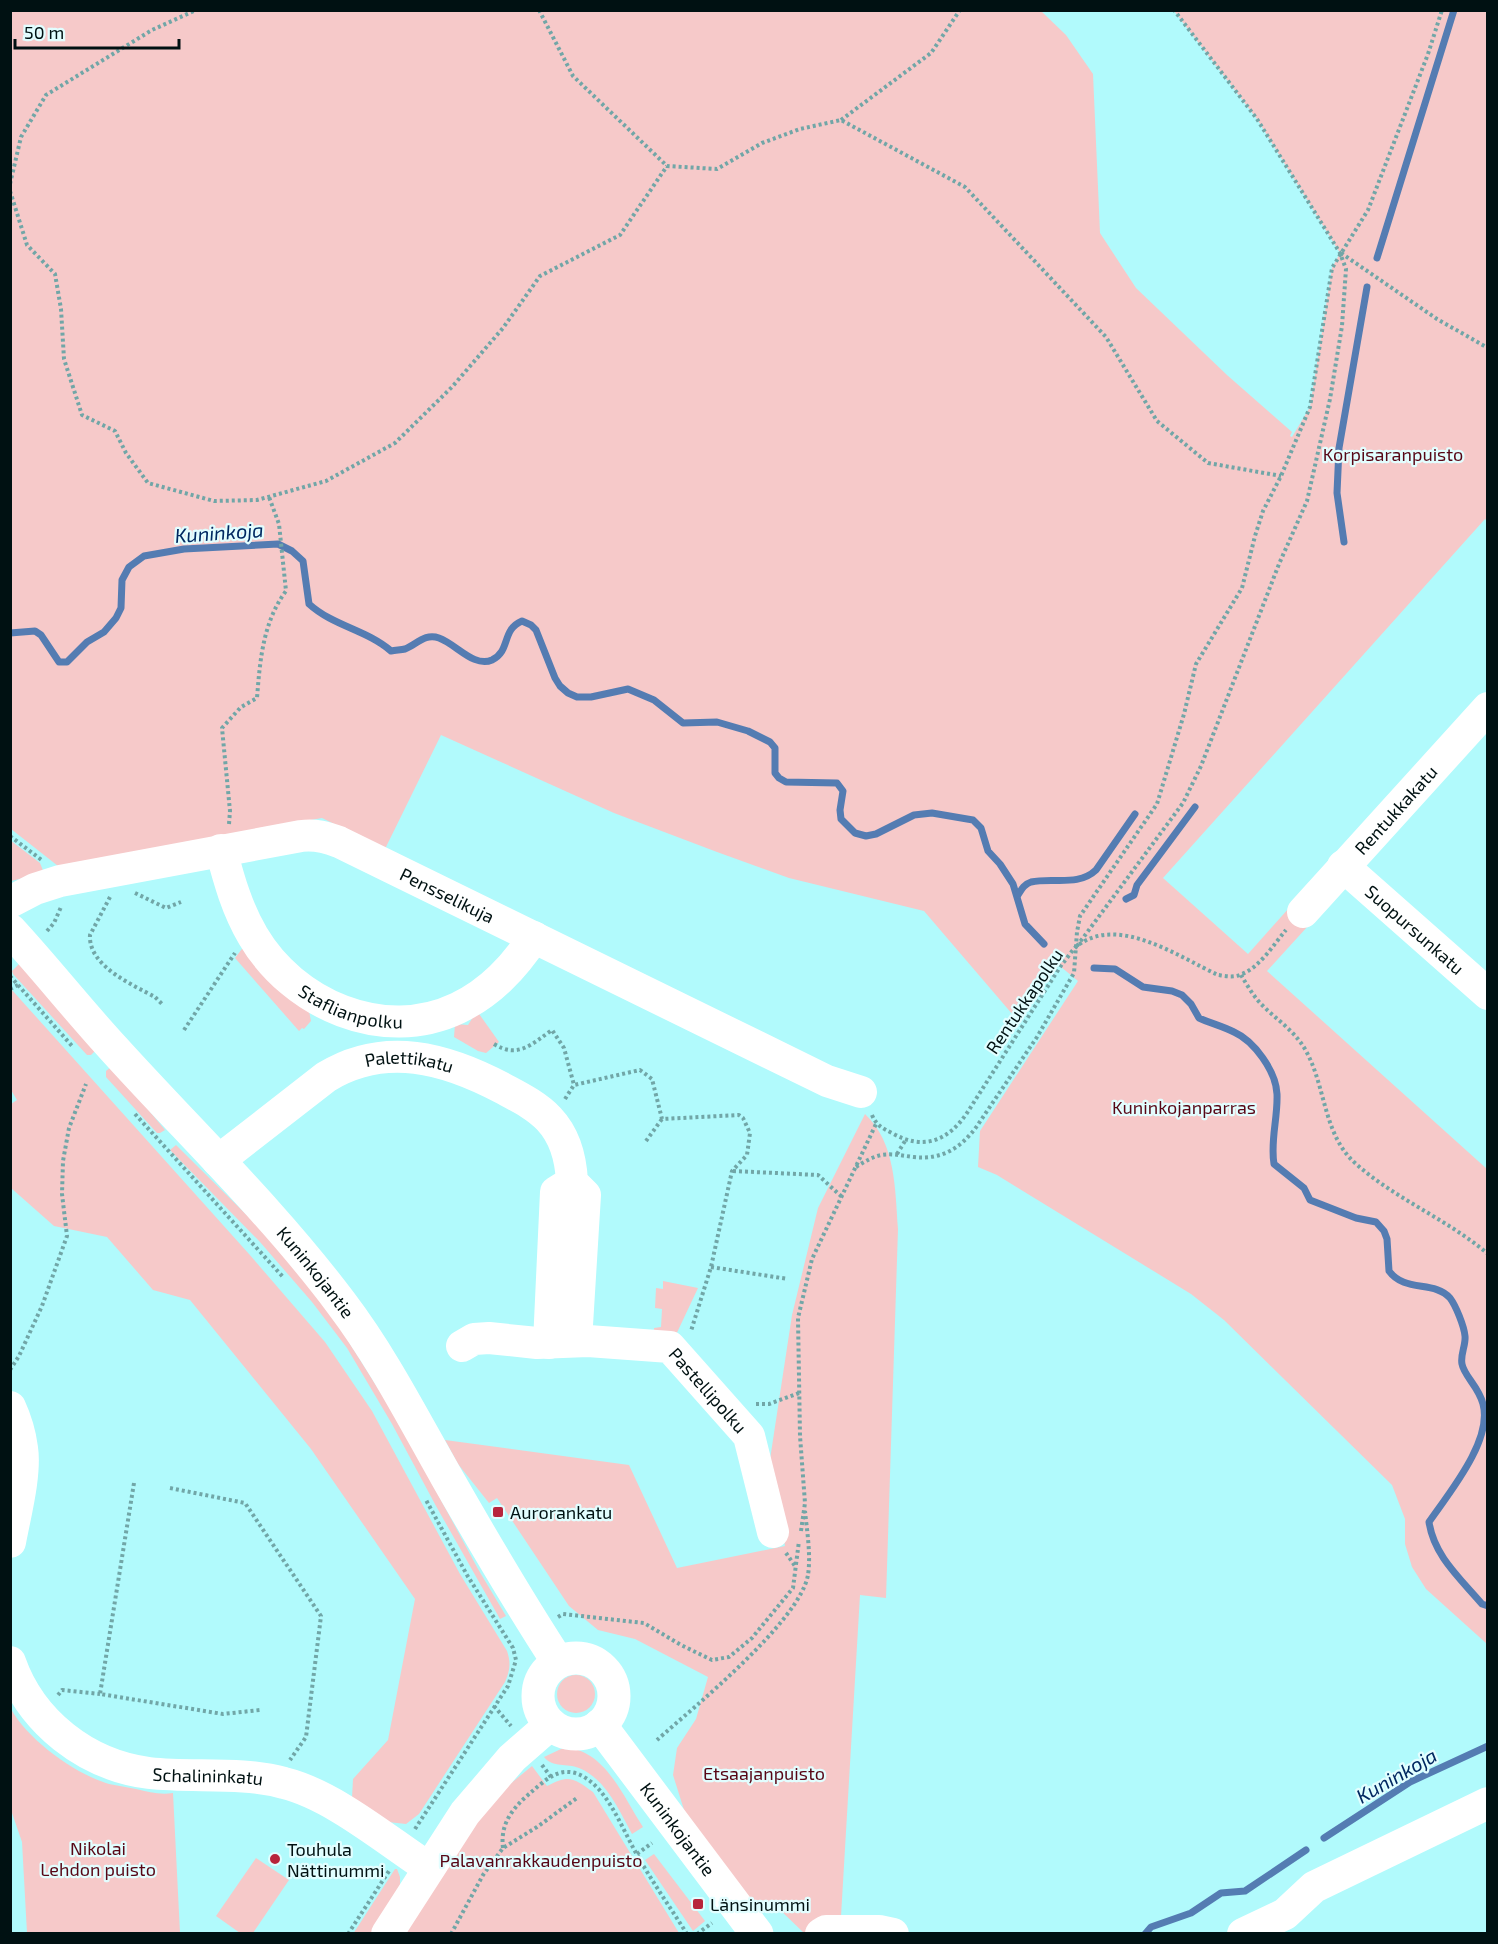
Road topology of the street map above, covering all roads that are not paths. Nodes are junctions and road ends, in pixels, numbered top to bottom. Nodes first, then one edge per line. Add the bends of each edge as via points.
1 (1488, 708) edge
2 (225, 849) junction
3 (1343, 866) junction
4 (10, 902) edge
5 (1303, 912) road end
6 (10, 930) edge
7 (534, 937) junction
8 (1488, 994) edge
9 (394, 1022) junction
10 (394, 1056) junction
11 (861, 1092) road end
12 (218, 1161) junction
13 (562, 1342) junction
14 (462, 1346) dead end
15 (10, 1407) edge
16 (772, 1532) dead end
17 (10, 1542) edge
18 (10, 1662) edge
19 (558, 1662) junction
20 (551, 1724) junction
21 (600, 1725) junction
22 (1488, 1803) edge
23 (429, 1868) junction
24 (826, 1933) edge
25 (387, 1934) edge
26 (757, 1934) edge
27 (892, 1934) edge
28 (1243, 1934) edge

1 - 3 street, Rentukkakatu
2 - 4 street, Pensselikuja via 60,881
2 - 7 street, Pensselikuja via 302,836 325,837
2 - 9 street, Staflianpolku via 232,891 253,937 292,983 350,1015
3 - 5 street, Rentukkakatu
3 - 8 street, Suopursunkatu
6 - 12 main road, Kuninkojantie
7 - 9 street, Staflianpolku via 510,971 476,998 447,1013
7 - 11 street, Pensselikuja via 827,1082
9 - 10 street
10 - 12 street, Palettikatu via 340,1068
10 - 13 street, Palettikatu via 464,1070 528,1102 549,1119 567,1148 572,1182 585,1195
12 - 19 main road, Kuninkojantie via 311,1265 378,1356
13 - 14 street, Pastellipolku via 489,1338 474,1339
13 - 16 street, Pastellipolku via 670,1347 749,1436
15 - 17 street via 23,1450
18 - 23 street, Schalininkatu via 36,1710 84,1752 148,1773 245,1776 285,1783 320,1797
19 - 20 main road via 539,1686 540,1707
19 - 21 main road via 588,1660 611,1680 614,1700
20 - 21 main road via 579,1734
20 - 23 street via 485,1788
21 - 26 main road, Kuninkojantie
22 - 28 street via 1314,1887 1285,1914
23 - 25 street
24 - 27 street

